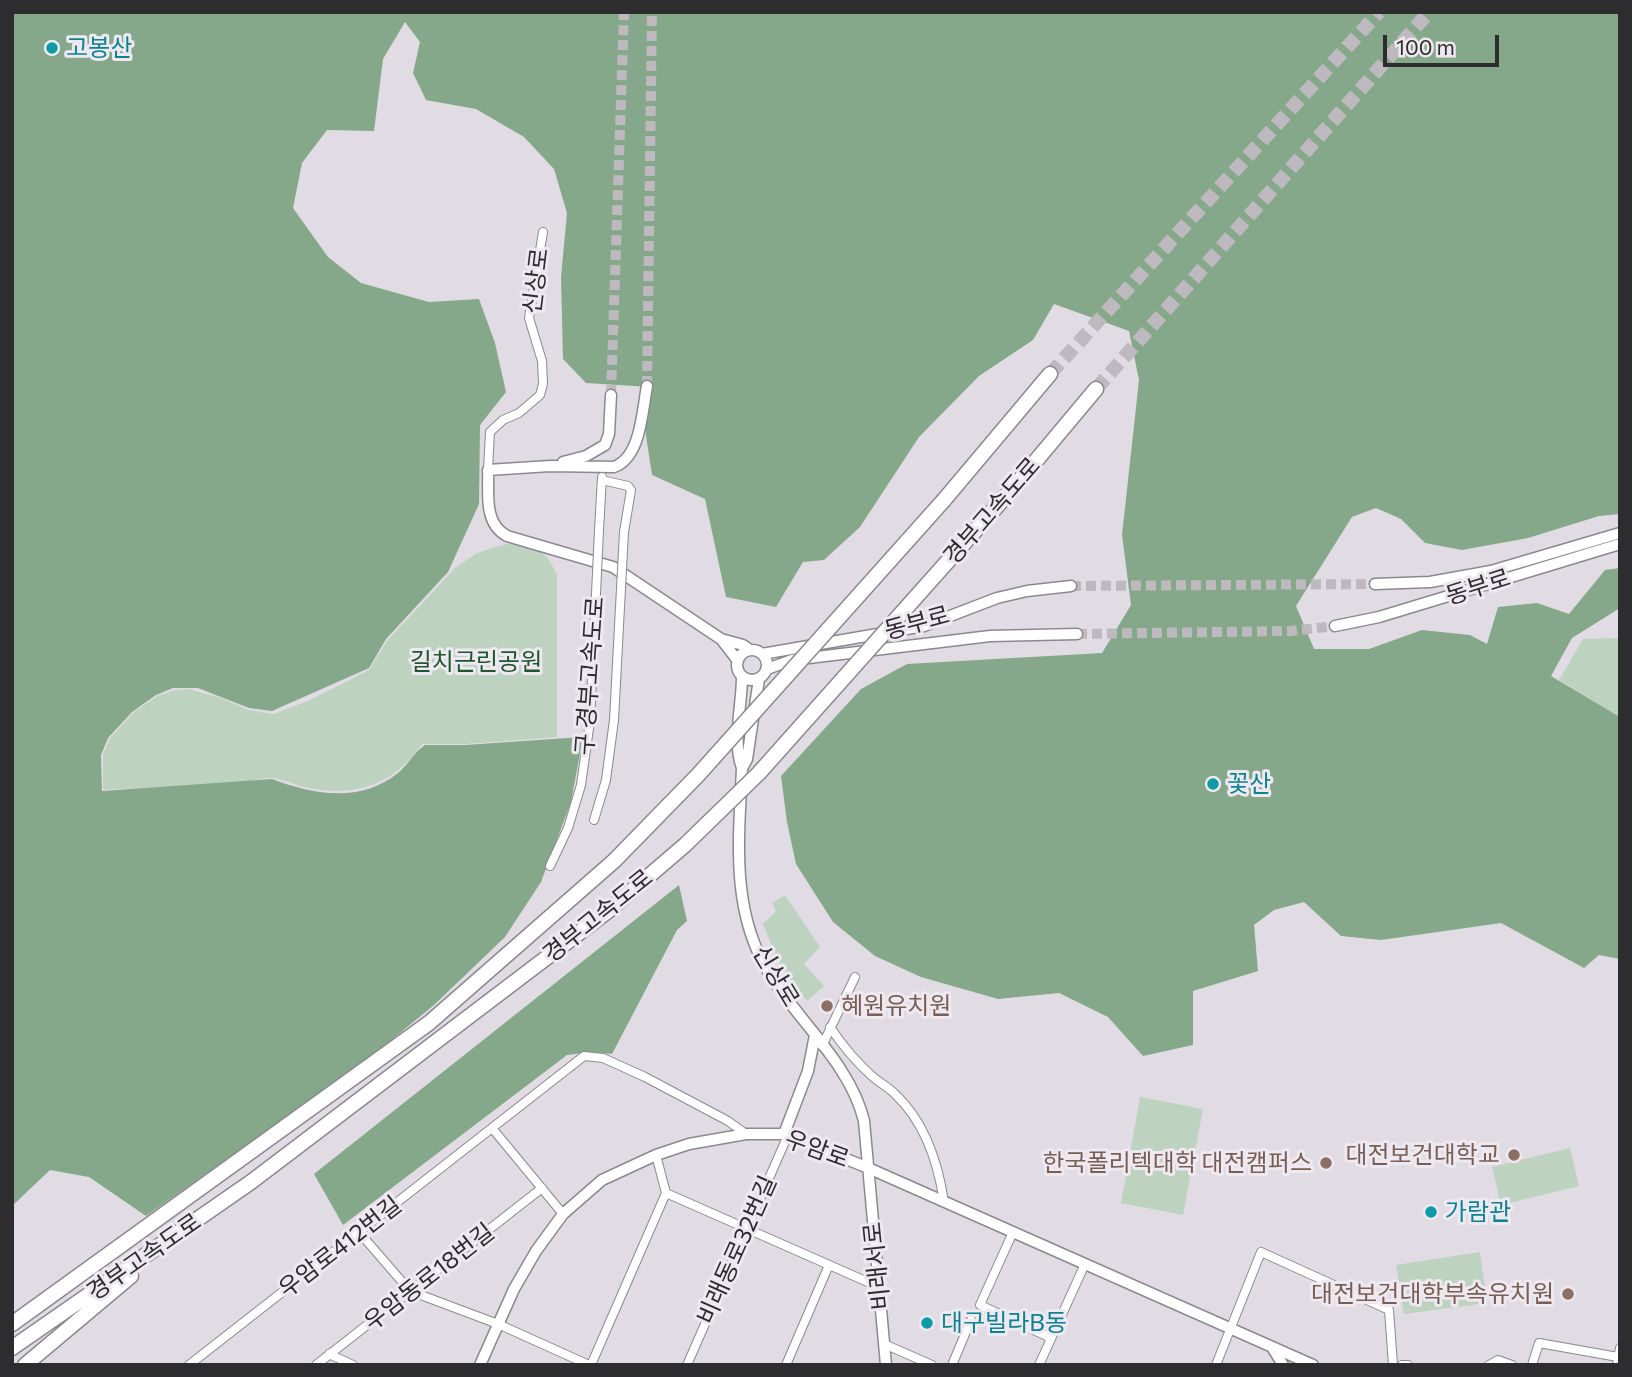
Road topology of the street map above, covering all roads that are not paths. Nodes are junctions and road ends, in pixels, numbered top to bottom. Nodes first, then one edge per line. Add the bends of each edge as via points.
1 (543, 232) dead end
2 (1050, 374) tunnel mouth
3 (648, 386) tunnel mouth
4 (1096, 388) tunnel mouth
5 (611, 395) tunnel mouth
6 (550, 466) junction
7 (603, 467) junction
8 (488, 470) junction
9 (602, 480) junction
10 (1620, 533) edge
11 (1620, 544) edge
12 (1375, 584) tunnel mouth
13 (1071, 586) tunnel mouth
14 (1335, 626) tunnel mouth
15 (1077, 634) tunnel mouth
16 (721, 639) junction
17 (750, 650) junction
18 (762, 654) junction
19 (738, 661) junction
20 (767, 669) junction
21 (742, 677) junction
22 (759, 679) junction
23 (742, 768) junction
24 (594, 820) dead end
25 (550, 866) dead end
26 (855, 977) dead end
27 (830, 1027) junction
28 (815, 1035) junction
29 (822, 1046) junction
30 (492, 1128) junction
31 (746, 1134) junction
32 (786, 1134) junction
33 (656, 1155) junction
34 (866, 1167) junction
35 (542, 1188) junction
36 (666, 1194) junction
37 (944, 1202) junction
38 (563, 1214) junction
39 (202, 1217) junction
40 (747, 1229) junction
41 (359, 1232) junction
42 (1013, 1232) junction
43 (1085, 1264) junction
44 (829, 1265) junction
45 (879, 1287) junction
46 (410, 1292) junction
47 (971, 1320) dead end
48 (12, 1324) edge
49 (498, 1324) junction
50 (1230, 1328) junction
51 (1051, 1338) junction
52 (884, 1344) junction
53 (1272, 1347) junction
54 (12, 1348) edge
55 (329, 1354) junction
56 (1619, 1356) edge
57 (25, 1365) edge
58 (188, 1365) edge
59 (316, 1365) edge
60 (353, 1365) edge
61 (480, 1365) edge
62 (590, 1365) edge
63 (687, 1365) edge
64 (786, 1365) edge
65 (886, 1365) edge
66 (932, 1365) edge
67 (952, 1365) edge
68 (1039, 1365) edge
69 (1216, 1365) edge
70 (1283, 1365) edge
71 (1313, 1365) edge
72 (1393, 1365) edge
73 (1402, 1365) edge
74 (1408, 1365) edge
75 (1489, 1365) edge
76 (1512, 1365) edge
77 (1532, 1365) edge

1 - 8 street, 신상로 via 528,318 542,361 543,384 540,395 490,432
2 - 48 highway, 경부고속도로, bridge via 698,775 614,861 429,1023
3 - 7 main road via 634,452 623,464
4 - 39 highway, 경부고속도로, bridge via 1014,487 759,773 685,845 608,911
5 - 6 main road via 610,434 605,445
6 - 7 main road
6 - 8 main road
7 - 9 street, 구 경부고속도로
8 - 16 main road, 신상로 via 488,506 498,531 613,567
9 - 24 street, 구 경부고속도로, bridge via 631,490 624,532 614,720 606,780
9 - 25 street, 구 경부고속도로, bridge via 590,721 581,785
10 - 12 main road, 동부로 via 1491,571 1430,582
11 - 14 main road, 동부로 via 1379,617
13 - 18 main road, 동부로 via 997,598 924,626
15 - 20 main road, 동부로 via 990,636 792,660
16 - 17 main road
16 - 19 main road
17 - 18 main road
17 - 19 main road
18 - 20 main road
19 - 21 main road
20 - 22 main road
21 - 22 main road
21 - 23 main road via 738,743
22 - 23 main road
23 - 28 main road, 신상로 via 738,877 745,915 769,972
26 - 27 street
27 - 29 street
27 - 37 street via 845,1049 896,1094 919,1125 934,1152
28 - 29 main road, 신상로
28 - 32 main road
29 - 34 main road, 신상로 via 859,1103
30 - 31 street, 우암로412번길 via 584,1056 603,1058 645,1077
30 - 35 street
30 - 41 street, 우암로412번길
31 - 32 main road, 우암로
31 - 33 main road, 우암로
32 - 34 main road, 우암로
32 - 40 street, 비래동로32번길
33 - 36 street
33 - 38 main road, 우암로 via 603,1180
34 - 37 main road, 우암로
34 - 45 main road, 비래서로
35 - 38 street
35 - 46 street, 우암동로18번길
36 - 40 street
36 - 62 street
37 - 42 main road, 우암로
38 - 49 main road, 우암로 via 536,1251
39 - 54 highway, 경부고속도로
39 - 57 highway
40 - 44 street
40 - 63 street, 비래동로32번길
41 - 46 street
41 - 58 street, 우암로412번길
42 - 43 main road, 우암로
42 - 51 street via 979,1305
43 - 50 main road, 우암로
43 - 51 street
44 - 45 street
44 - 64 street
45 - 52 main road, 비래서로
46 - 49 street
46 - 55 street, 우암동로18번길
47 - 67 street
49 - 61 main road, 우암로
49 - 62 street
50 - 53 main road, 우암로
50 - 69 street
50 - 72 street via 1261,1252 1389,1310
51 - 68 street
52 - 65 main road, 비래서로
52 - 66 street
53 - 70 main road
53 - 71 main road, 우암로
55 - 59 street, 우암동로18번길
55 - 60 street
56 - 77 street via 1539,1343
73 - 74 street
75 - 76 street via 1497,1360

